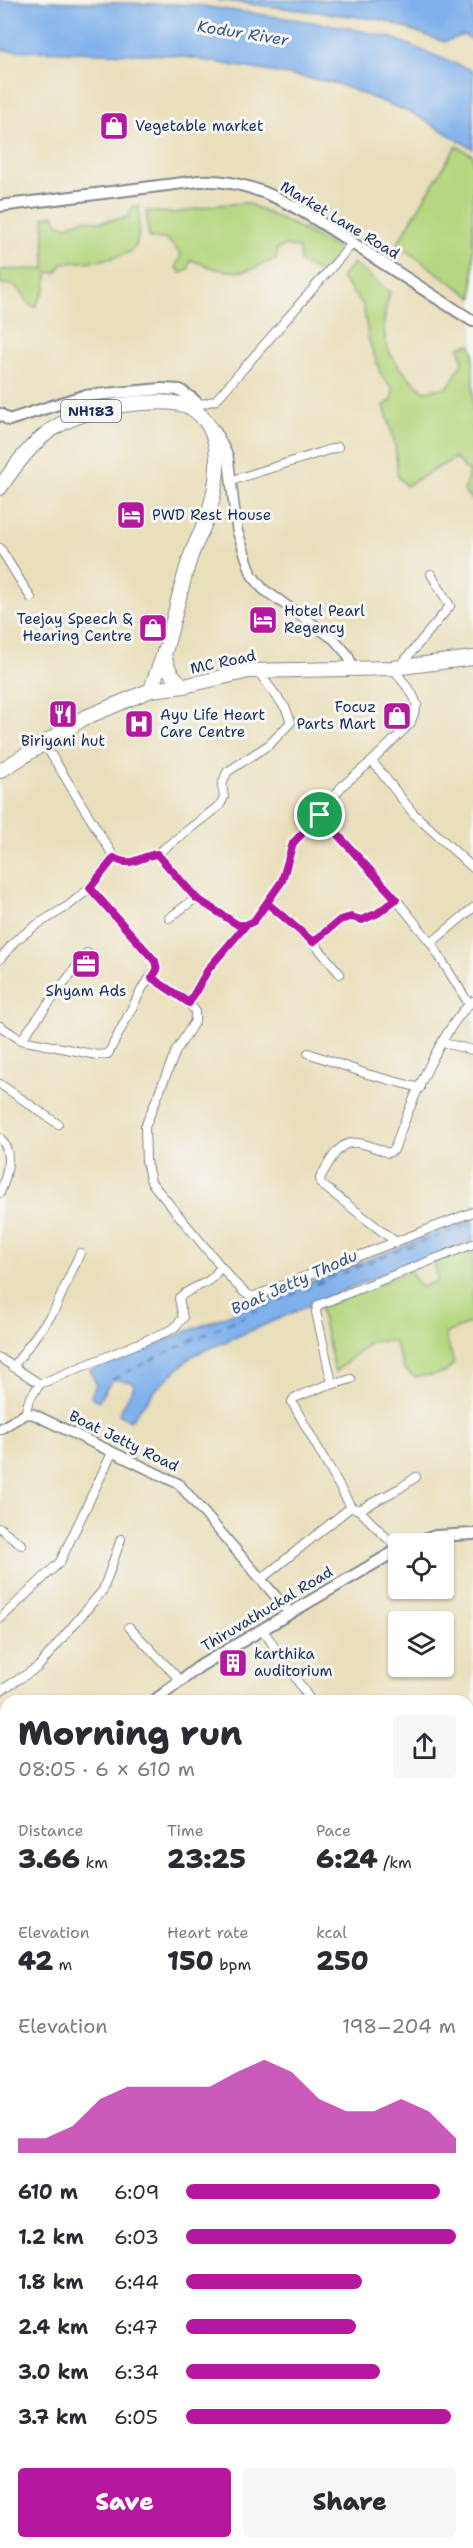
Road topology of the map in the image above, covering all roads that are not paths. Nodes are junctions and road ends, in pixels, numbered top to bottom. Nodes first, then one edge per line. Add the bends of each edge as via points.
1 (0, 206) edge
2 (352, 244) junction
3 (473, 321) edge
4 (192, 404) junction
5 (0, 414) edge
6 (207, 422) junction
7 (338, 447) dead end
8 (233, 480) junction
9 (0, 488) edge
10 (0, 548) edge
11 (431, 574) dead end
12 (31, 598) dead end
13 (164, 652) junction
14 (466, 659) edge
15 (473, 667) edge
16 (354, 668) junction
17 (396, 668) junction
18 (257, 670) junction
19 (184, 686) junction
20 (151, 690) junction
21 (44, 743) junction
22 (372, 761) junction
23 (0, 771) edge
24 (320, 815) junction
25 (157, 854) junction
26 (114, 858) junction
27 (473, 868) edge
28 (90, 888) junction
29 (196, 898) junction
30 (396, 899) junction
31 (267, 903) junction
32 (473, 908) edge
33 (170, 918) dead end
34 (246, 925) junction
35 (313, 942) junction
36 (431, 943) junction
37 (87, 953) dead end
38 (0, 959) edge
39 (340, 974) dead end
40 (152, 978) junction
41 (471, 1002) edge
42 (189, 1003) junction
43 (0, 1026) edge
44 (21, 1040) junction
45 (443, 1043) junction
46 (473, 1050) edge
47 (308, 1053) dead end
48 (1, 1087) edge
49 (420, 1088) junction
50 (58, 1124) dead end
51 (0, 1138) edge
52 (0, 1193) edge
53 (473, 1212) edge
54 (396, 1242) junction
55 (473, 1245) edge
56 (80, 1253) dead end
57 (220, 1267) junction
58 (0, 1359) edge
59 (13, 1367) junction
60 (351, 1379) dead end
61 (40, 1384) junction
62 (331, 1385) junction
63 (25, 1414) junction
64 (0, 1429) edge
65 (112, 1453) junction
66 (416, 1477) dead end
67 (355, 1509) junction
68 (0, 1528) edge
69 (473, 1534) edge
70 (454, 1535) edge
71 (121, 1539) dead end
72 (388, 1539) edge
73 (22, 1545) dead end
74 (388, 1555) edge
75 (260, 1580) junction
76 (290, 1612) junction
77 (0, 1619) edge
78 (129, 1627) dead end
79 (263, 1630) junction
80 (180, 1680) junction
81 (0, 1691) edge
82 (161, 1695) edge
83 (307, 1695) edge

1 - 2 main road, Market Lane Road via 211,180 280,199
2 - 3 main road, Market Lane Road
2 - 4 street via 216,400
4 - 5 main road via 180,390 134,391 82,396 9,420
4 - 6 highway
4 - 9 highway, NH183 via 140,403 70,418 33,445
6 - 8 street via 220,436
6 - 13 highway via 217,454 216,484
7 - 8 street
8 - 16 street via 237,530 257,583 334,639
10 - 12 street
11 - 17 street via 450,606
13 - 19 highway via 173,678
13 - 20 highway
14 - 15 main road
14 - 17 highway, MC Road
16 - 17 highway, MC Road
16 - 18 highway, MC Road
17 - 22 street via 413,695 416,714 404,732
18 - 19 highway, MC Road
18 - 25 street via 291,722 270,744 227,772 220,805
19 - 20 highway, MC Road
20 - 21 highway, MC Road via 84,718
21 - 23 highway, MC Road
21 - 26 street
22 - 24 street via 342,786
22 - 27 street via 413,813
24 - 30 street
24 - 31 street via 293,843 282,881
25 - 26 street via 132,863
25 - 29 street
26 - 28 street
28 - 38 street via 16,940
28 - 40 street via 155,961 157,970
29 - 33 street
29 - 34 street via 238,925
30 - 35 street via 362,920 340,920
30 - 36 street
31 - 34 street via 254,921
31 - 35 street
32 - 36 street
34 - 42 street via 209,968
35 - 39 street
36 - 41 street
37 - 44 street
40 - 42 street
40 - 44 street via 144,985 108,1054
41 - 45 street
42 - 57 street via 195,1011 195,1021 176,1051 145,1127 146,1161 151,1182
43 - 44 street
45 - 46 street
45 - 49 street
47 - 49 street
48 - 50 street
49 - 54 street via 394,1150 388,1153 352,1141 341,1145 320,1178 321,1184
51 - 52 street via 9,1151
53 - 54 street
54 - 57 street via 252,1296 243,1292
55 - 62 street via 318,1305 316,1312
56 - 59 street via 54,1311
57 - 61 street via 215,1277 179,1298 183,1318 173,1329
58 - 59 street
59 - 61 street
60 - 62 street
61 - 63 street
62 - 67 street via 292,1402
63 - 64 street
63 - 65 street, Boat Jetty Road via 33,1414
65 - 75 street, Boat Jetty Road via 179,1484
65 - 77 street via 60,1562
66 - 67 street
67 - 72 street
67 - 75 street
68 - 73 street
69 - 70 main road
71 - 81 street via 103,1590 38,1667
74 - 76 main road, Thiruvathuckal Road
75 - 76 street, Boat Jetty Road
76 - 79 main road, Thiruvathuckal Road
78 - 80 street
79 - 80 main road, Thiruvathuckal Road
79 - 83 street
80 - 82 main road, Thiruvathuckal Road

